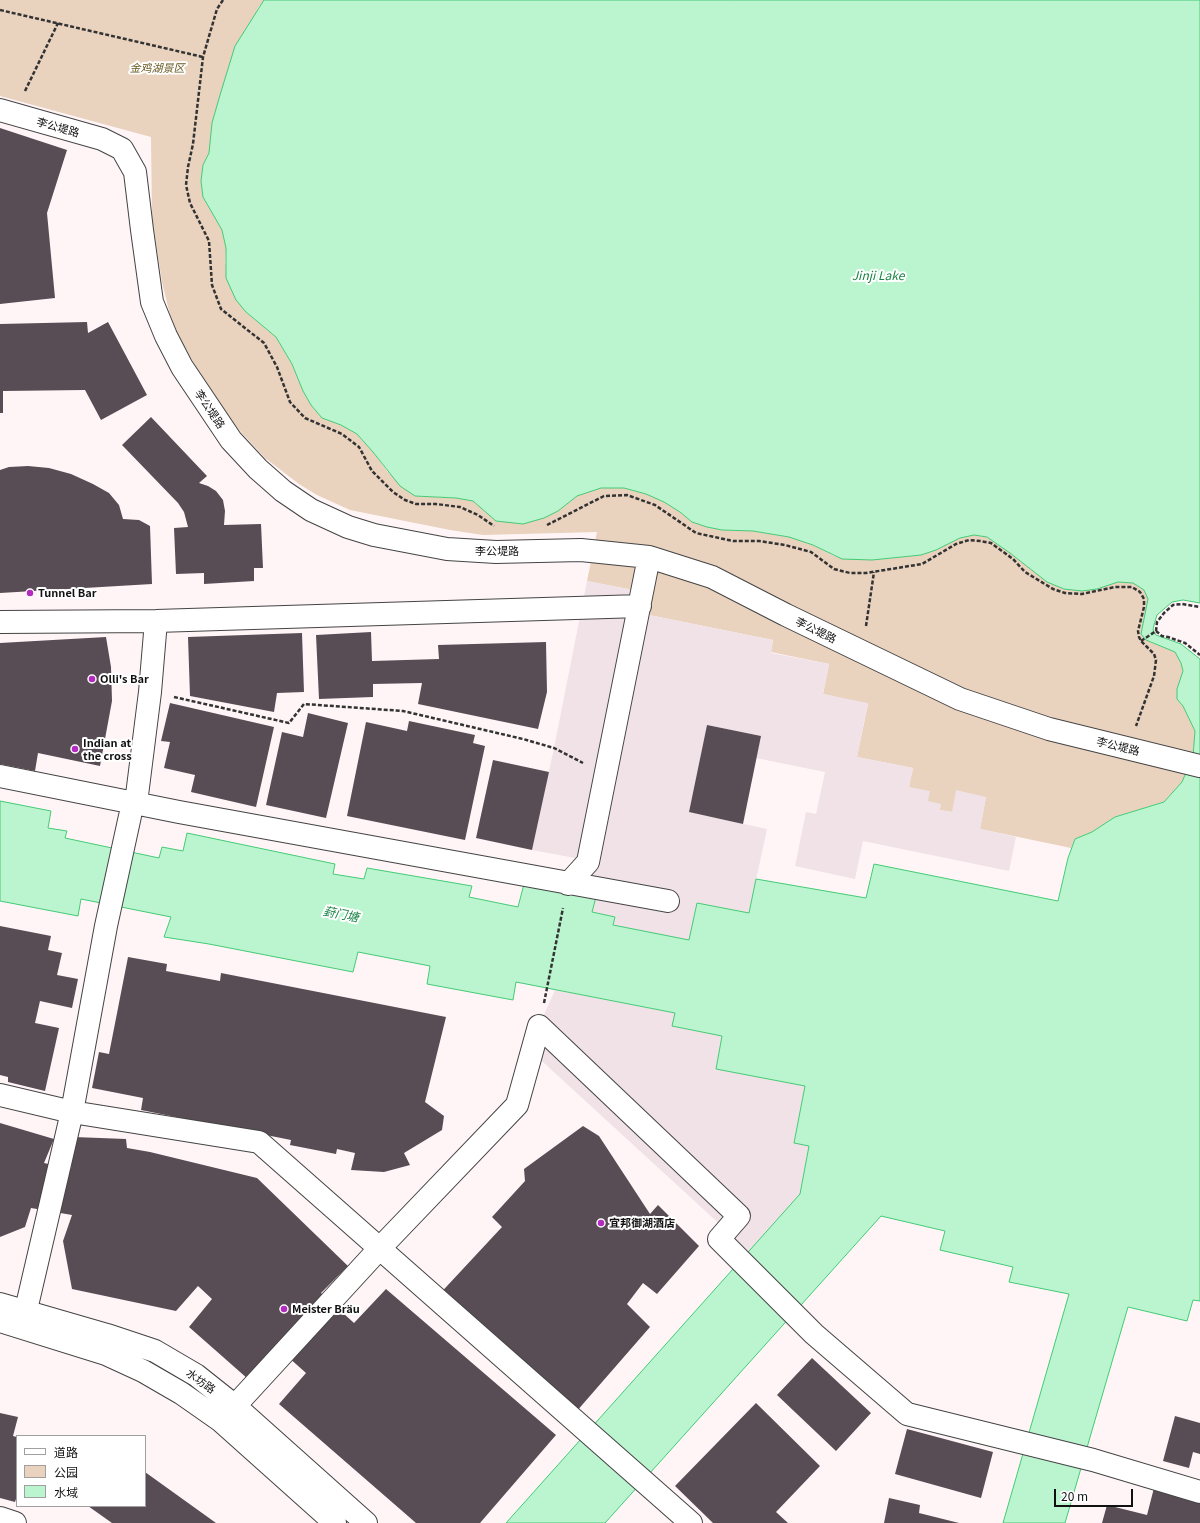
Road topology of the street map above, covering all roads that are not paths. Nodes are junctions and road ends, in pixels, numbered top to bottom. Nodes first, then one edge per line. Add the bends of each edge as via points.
1 (7, 112) edge
2 (649, 557) junction
3 (640, 606) junction
4 (156, 621) junction
5 (0, 622) edge
6 (1200, 766) edge
7 (0, 776) edge
8 (133, 810) junction
9 (568, 884) junction
10 (668, 901) dead end
11 (0, 1095) edge
12 (72, 1112) junction
13 (380, 1248) junction
14 (0, 1304) edge
15 (24, 1319) junction
16 (0, 1321) edge
17 (228, 1413) junction
18 (1200, 1492) edge
19 (0, 1518) edge
20 (15, 1523) edge
21 (336, 1523) edge
22 (366, 1523) edge
23 (691, 1523) edge

1 - 2 street, 李公堤路 via 102,139 122,148 135,172 152,302 182,367 231,440 258,469 311,510 348,527 374,535 447,549 581,550
2 - 3 street
2 - 6 street, 李公堤路 via 712,577 960,699 1049,729
3 - 4 street
3 - 9 street via 588,862
4 - 5 street
4 - 8 street via 150,692
7 - 8 street via 89,794
8 - 9 street via 179,812
8 - 12 street via 106,926
9 - 10 street
11 - 12 street
12 - 13 street via 259,1142
12 - 15 street
13 - 17 street
13 - 18 street via 517,1105 539,1026 739,1216 719,1239 814,1334 907,1414 1093,1460
13 - 23 street
14 - 15 street, 水坊路
15 - 16 street, 水坊路
15 - 17 street, 水坊路 via 143,1371 181,1393
17 - 21 street, 水坊路
17 - 22 street, 水坊路
19 - 20 street

